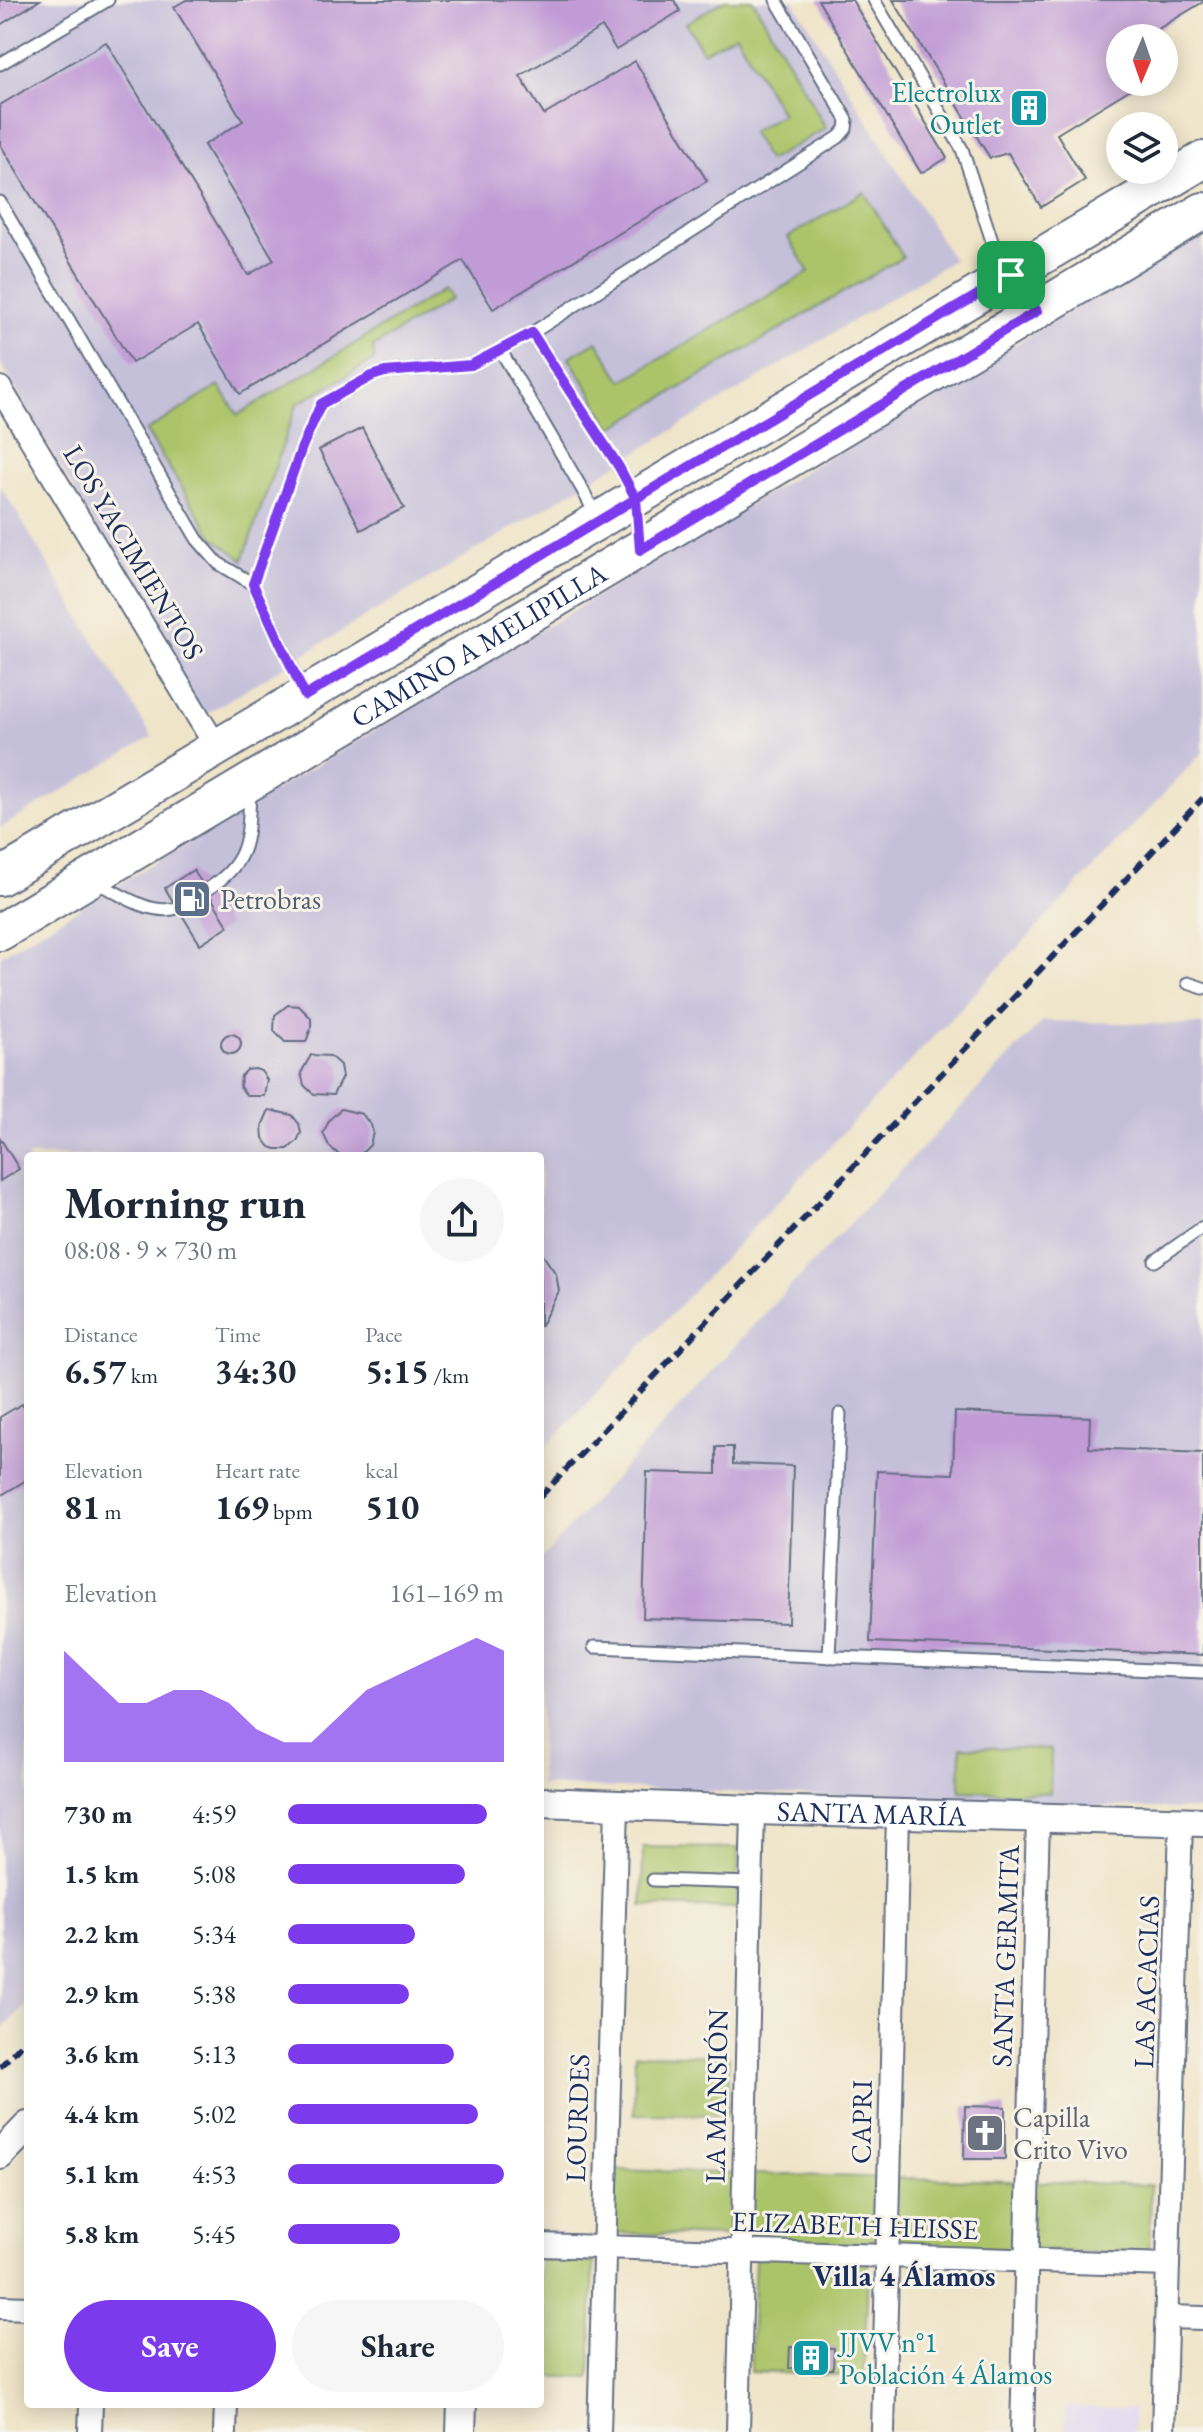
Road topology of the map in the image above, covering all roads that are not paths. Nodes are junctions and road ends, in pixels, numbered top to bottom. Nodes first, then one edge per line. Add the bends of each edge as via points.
1 (108, 0) edge
2 (776, 0) edge
3 (874, 0) edge
4 (0, 64) edge
5 (1203, 160) edge
6 (0, 202) edge
7 (1203, 211) edge
8 (1011, 275) junction
9 (1037, 311) junction
10 (532, 333) junction
11 (501, 351) junction
12 (0, 388) edge
13 (636, 499) junction
14 (599, 521) junction
15 (640, 550) junction
16 (253, 584) junction
17 (305, 696) junction
18 (217, 748) junction
19 (251, 782) junction
20 (0, 877) edge
21 (88, 879) junction
22 (206, 890) dead end
23 (177, 908) dead end
24 (0, 932) edge
25 (1188, 983) dead end
26 (1203, 988) edge
27 (1203, 1227) edge
28 (1155, 1261) dead end
29 (840, 1414) dead end
30 (594, 1647) dead end
31 (829, 1657) junction
32 (1203, 1672) edge
33 (544, 1802) edge
34 (617, 1806) junction
35 (753, 1810) junction
36 (898, 1814) junction
37 (1038, 1818) junction
38 (1192, 1822) edge
39 (653, 1880) dead end
40 (752, 1883) junction
41 (24, 2130) edge
42 (0, 2155) edge
43 (544, 2245) edge
44 (604, 2247) junction
45 (743, 2251) junction
46 (887, 2256) junction
47 (1027, 2260) junction
48 (1168, 2265) junction
49 (0, 2307) edge
50 (24, 2308) edge
51 (1167, 2317) junction
52 (1203, 2318) edge
53 (91, 2408) edge
54 (226, 2408) edge
55 (462, 2408) edge
56 (90, 2432) edge
57 (225, 2432) edge
58 (461, 2432) edge
59 (599, 2432) edge
60 (738, 2432) edge
61 (883, 2432) edge
62 (1022, 2432) edge
63 (1163, 2432) edge

1 - 4 lane
2 - 10 lane via 847,120 846,129
3 - 8 lane via 962,149 993,244
5 - 8 main road, CAMINO A MELIPILLA
6 - 16 lane via 197,539 218,563
7 - 9 main road, CAMINO A MELIPILLA
8 - 9 lane
8 - 13 main road, CAMINO A MELIPILLA
9 - 15 main road, CAMINO A MELIPILLA
10 - 11 lane
10 - 13 lane
11 - 14 lane
11 - 16 lane via 471,365 385,372 321,404
12 - 18 street, LOS YACIMIENTOS
13 - 14 main road, CAMINO A MELIPILLA
13 - 15 lane
14 - 17 main road, CAMINO A MELIPILLA
15 - 19 main road, CAMINO A MELIPILLA
16 - 17 lane
17 - 18 main road, CAMINO A MELIPILLA
18 - 20 main road, CAMINO A MELIPILLA
19 - 21 main road, CAMINO A MELIPILLA
19 - 22 lane via 242,852 224,879
21 - 23 lane via 149,908
21 - 24 main road, CAMINO A MELIPILLA
25 - 26 lane
27 - 28 lane
29 - 31 lane
30 - 31 lane
31 - 32 lane
33 - 34 street, SANTA MARÍA
34 - 35 street, SANTA MARÍA
34 - 44 street, LOURDES
35 - 36 street, SANTA MARÍA
35 - 40 street, LA MANSIÓN
36 - 37 street, SANTA MARÍA
36 - 46 street, CAPRI
37 - 38 street, SANTA MARÍA
37 - 47 street, SANTA GERMITA
38 - 48 street, LAS ACACIAS
39 - 40 lane
40 - 45 street, LA MANSIÓN
41 - 42 street
43 - 44 street, ELIZABETH HEISSE
44 - 45 street, ELIZABETH HEISSE
44 - 59 street, LOURDES
45 - 46 street, ELIZABETH HEISSE
45 - 60 street, LA MANSIÓN
46 - 47 street, ELIZABETH HEISSE
46 - 61 street, CAPRI
47 - 48 street, ELIZABETH HEISSE
47 - 62 street, SANTA GERMITA
48 - 51 street, LAS ACACIAS
49 - 50 street
51 - 52 street
51 - 63 street, LAS ACACIAS
53 - 56 street
54 - 57 street
55 - 58 street

